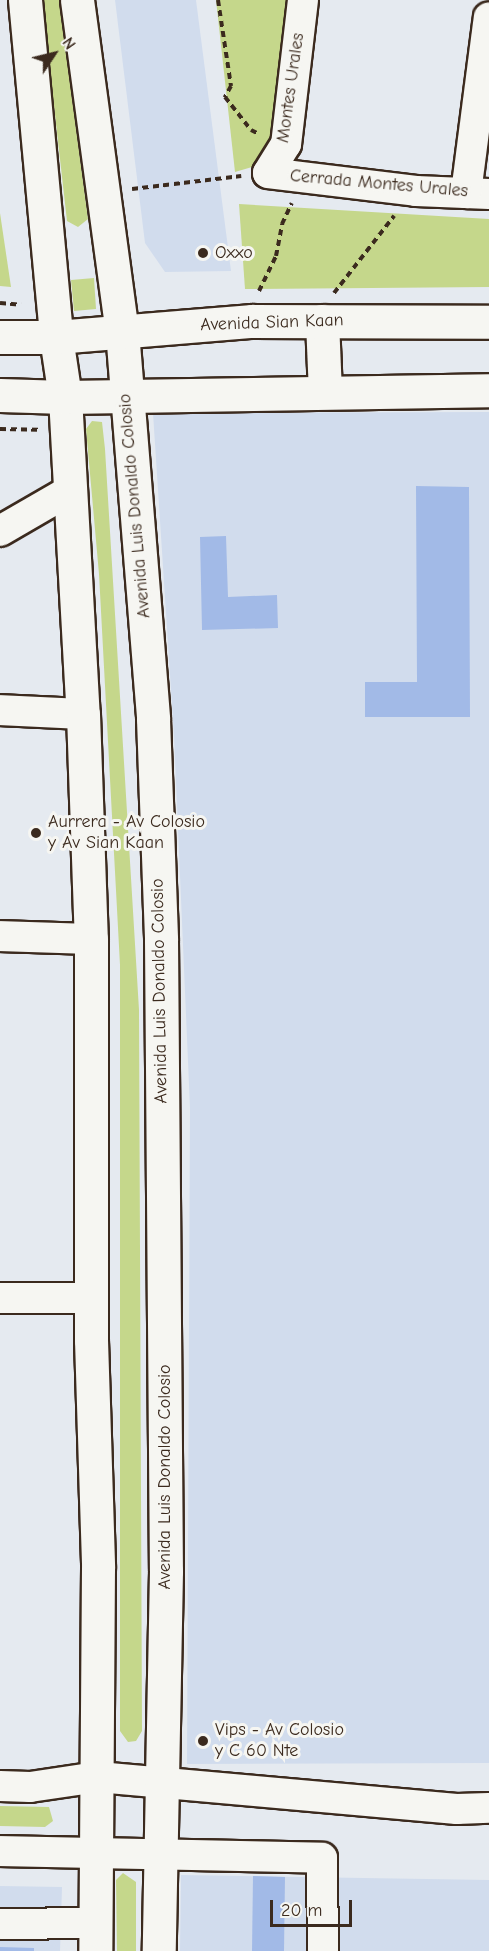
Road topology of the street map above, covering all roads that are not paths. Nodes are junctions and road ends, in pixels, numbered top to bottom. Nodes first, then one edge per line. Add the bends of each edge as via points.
1 (25, 0) edge
2 (77, 0) edge
3 (303, 0) edge
4 (489, 17) edge
5 (268, 173) joint
6 (478, 193) edge
7 (322, 321) junction
8 (489, 322) edge
9 (122, 331) junction
10 (0, 337) edge
11 (56, 337) junction
12 (489, 390) edge
13 (325, 392) junction
14 (0, 395) edge
15 (126, 396) junction
16 (66, 398) junction
17 (69, 490) junction
18 (0, 531) edge
19 (0, 710) edge
20 (83, 714) junction
21 (0, 936) edge
22 (91, 939) junction
23 (0, 1298) edge
24 (91, 1298) junction
25 (98, 1777) junction
26 (164, 1785) junction
27 (0, 1786) edge
28 (489, 1808) edge
29 (0, 1851) edge
30 (96, 1853) junction
31 (158, 1855) junction
32 (0, 1924) edge
33 (95, 1937) edge
34 (159, 1951) edge
35 (323, 1951) edge

1 - 11 main road
2 - 9 main road, Avenida Luis Donaldo Colosio
3 - 5 street, Montes Urales via 286,144
4 - 6 street
5 - 6 street, Cerrada Montes Urales via 416,191
7 - 8 main road, Avenida Sian Kaan
7 - 9 main road, Avenida Sian Kaan via 252,321
7 - 13 main road
9 - 11 main road, Avenida Sian Kaan
9 - 15 main road, Avenida Luis Donaldo Colosio
10 - 11 main road, Avenida Sian Kaan
11 - 16 main road
12 - 13 main road
13 - 15 main road
14 - 16 main road
15 - 16 main road
15 - 26 main road, Avenida Luis Donaldo Colosio via 153,719 161,939
16 - 17 main road
17 - 18 street
17 - 20 main road
19 - 20 street
20 - 22 main road
21 - 22 street
22 - 24 main road
23 - 24 street
24 - 25 main road
25 - 26 street
25 - 27 street via 30,1787
25 - 30 main road
26 - 28 street via 457,1809
26 - 31 main road, Avenida Luis Donaldo Colosio
29 - 30 street
30 - 31 street
30 - 33 main road
31 - 34 main road, Avenida Luis Donaldo Colosio
31 - 35 street via 322,1858
32 - 33 street

